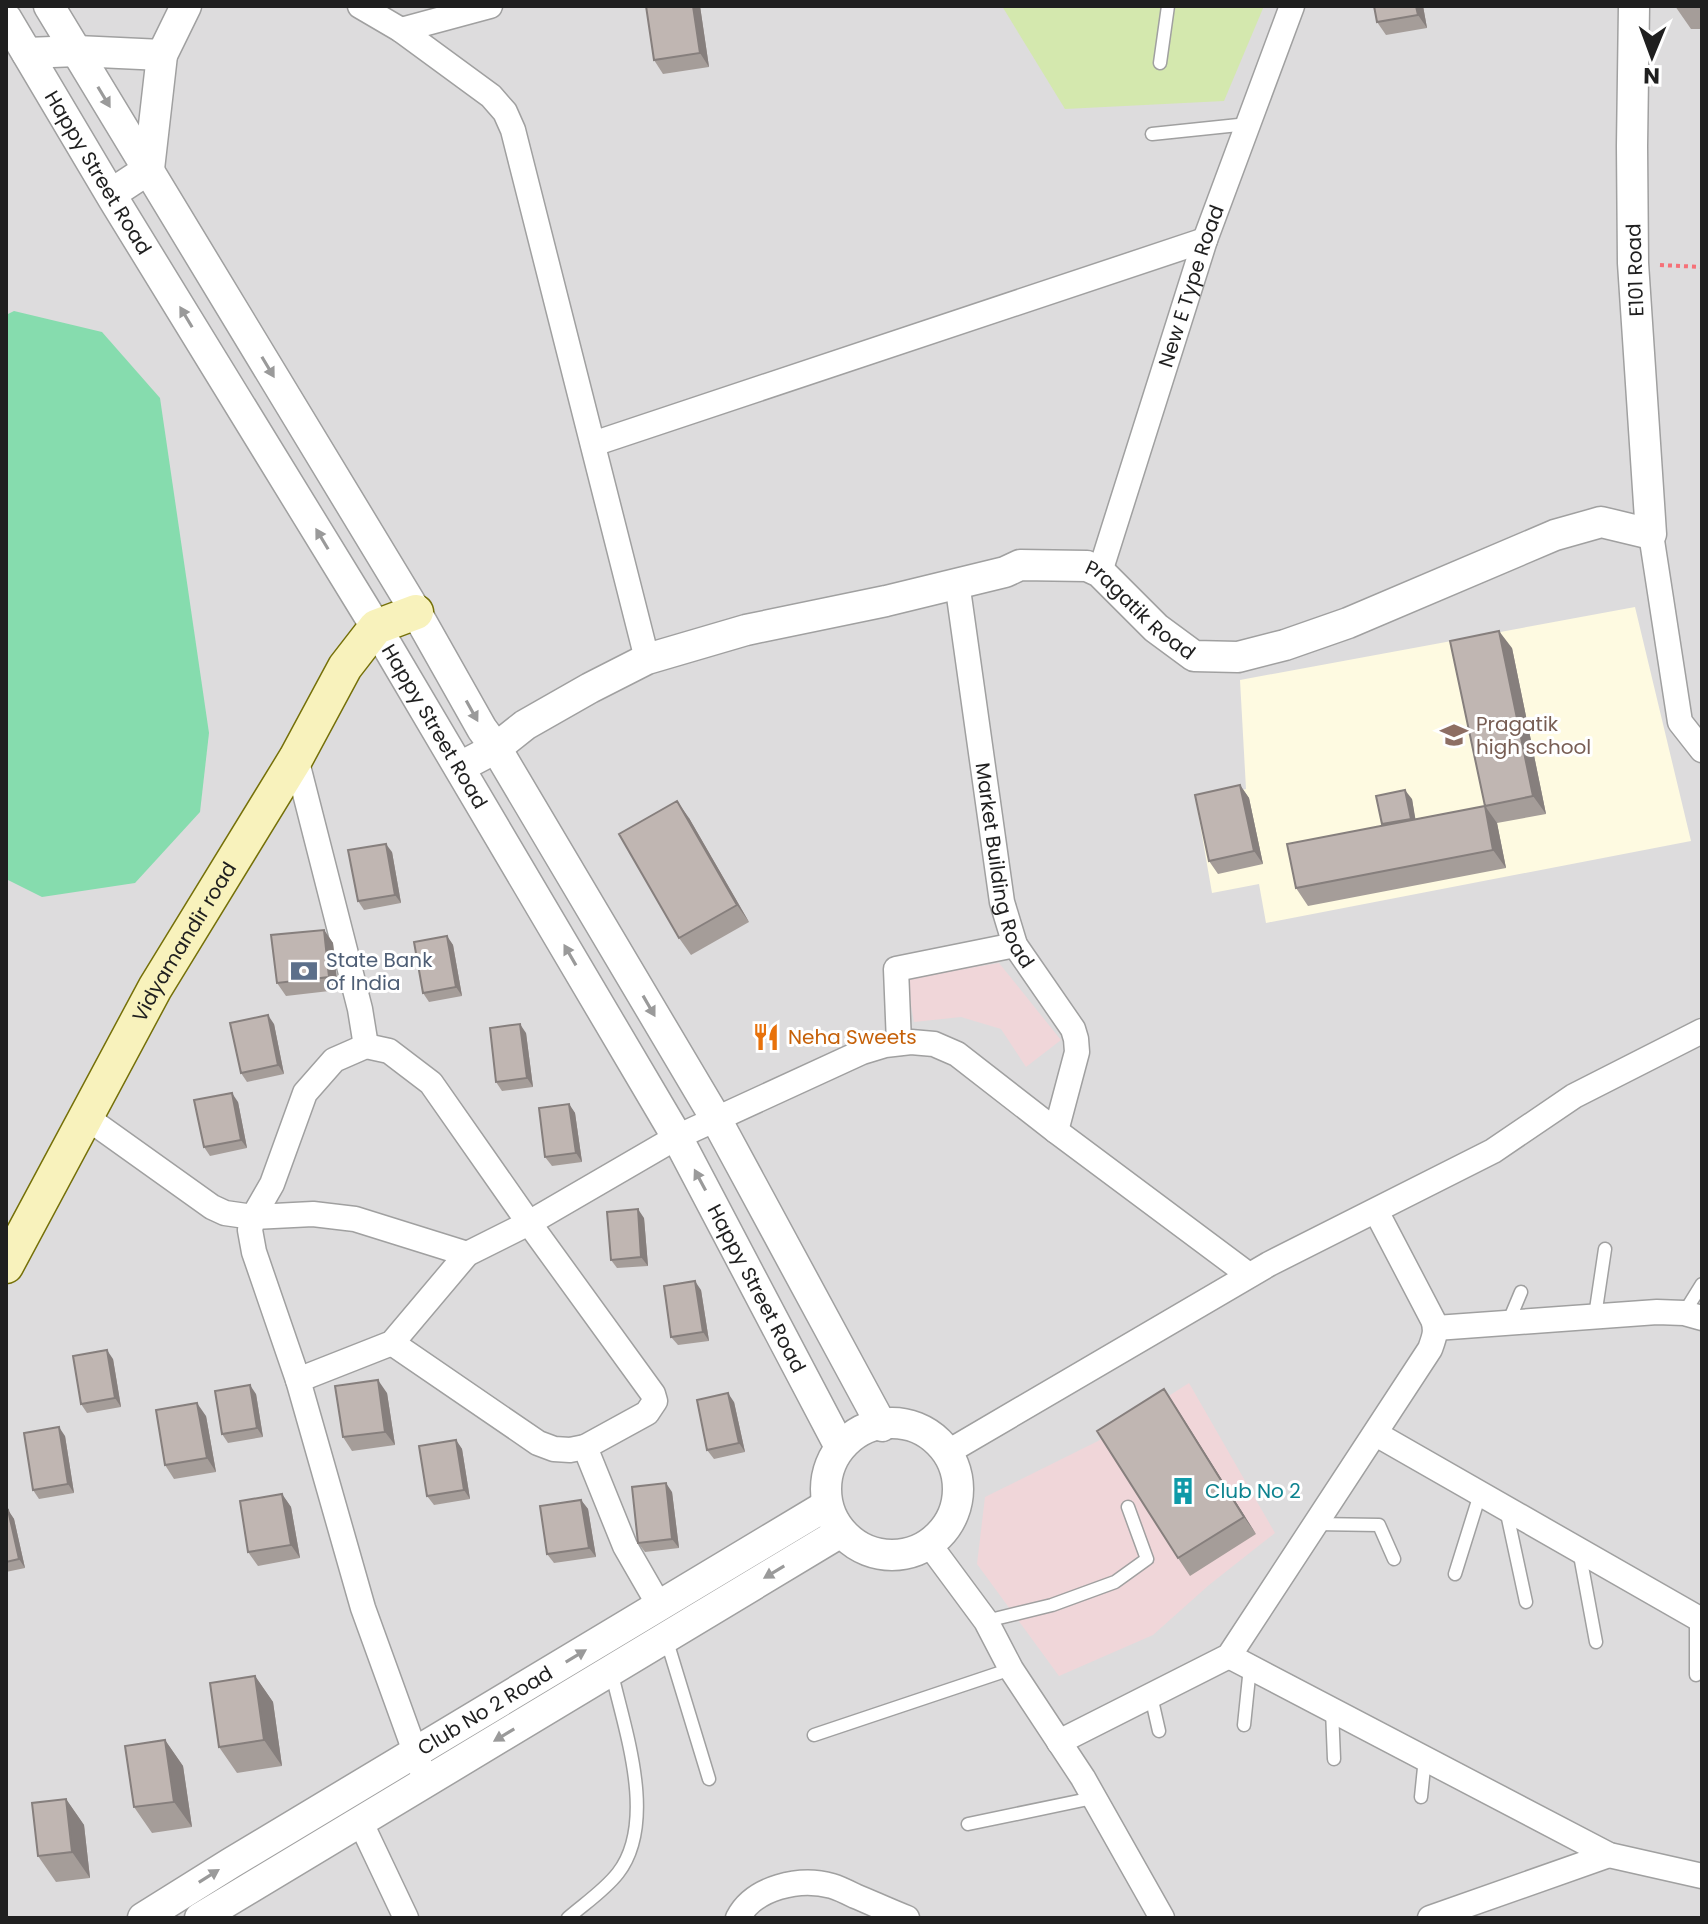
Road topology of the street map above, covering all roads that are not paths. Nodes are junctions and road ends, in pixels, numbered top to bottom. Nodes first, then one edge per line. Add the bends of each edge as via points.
1 (49, 6) edge
2 (186, 6) edge
3 (360, 6) edge
4 (490, 6) edge
5 (1168, 6) edge
6 (1292, 6) edge
7 (1634, 6) edge
8 (6, 18) edge
9 (401, 30) junction
10 (77, 51) junction
11 (27, 53) junction
12 (162, 55) junction
13 (1160, 63) dead end
14 (1248, 124) junction
15 (1152, 134) dead end
16 (149, 169) junction
17 (111, 194) junction
18 (1205, 240) junction
19 (593, 444) junction
20 (1651, 534) junction
21 (387, 564) junction
22 (1100, 572) junction
23 (346, 578) junction
24 (957, 582) junction
25 (416, 612) junction
26 (376, 627) junction
27 (443, 658) junction
28 (647, 659) junction
29 (403, 672) junction
30 (496, 748) junction
31 (1702, 750) edge
32 (296, 758) junction
33 (460, 767) junction
34 (1015, 945) junction
35 (1702, 1031) edge
36 (899, 1043) junction
37 (366, 1046) junction
38 (86, 1117) junction
39 (716, 1119) junction
40 (1056, 1131) junction
41 (677, 1137) junction
42 (1376, 1211) junction
43 (253, 1217) junction
44 (529, 1223) junction
45 (1605, 1249) dead end
46 (467, 1254) junction
47 (6, 1266) edge
48 (1249, 1275) junction
49 (1702, 1284) edge
50 (1521, 1292) dead end
51 (1693, 1315) edge
52 (1595, 1316) junction
53 (1508, 1323) junction
54 (1436, 1328) junction
55 (392, 1343) junction
56 (298, 1380) junction
57 (882, 1426) junction
58 (1376, 1434) junction
59 (585, 1447) junction
60 (840, 1447) junction
61 (948, 1452) junction
62 (1480, 1494) junction
63 (827, 1505) junction
64 (1128, 1507) edge
65 (1506, 1509) junction
66 (1316, 1524) junction
67 (841, 1532) junction
68 (929, 1544) junction
69 (1579, 1550) junction
70 (1394, 1559) dead end
71 (1455, 1574) dead end
72 (1526, 1602) dead end
73 (659, 1605) junction
74 (1699, 1618) edge
75 (986, 1621) junction
76 (666, 1638) junction
77 (1596, 1642) dead end
78 (1239, 1662) junction
79 (1011, 1669) junction
80 (611, 1670) junction
81 (1696, 1675) dead end
82 (1151, 1696) junction
83 (1332, 1710) junction
84 (1244, 1725) dead end
85 (1159, 1731) dead end
86 (814, 1735) dead end
87 (1059, 1742) junction
88 (416, 1751) junction
89 (1425, 1758) junction
90 (1334, 1759) dead end
91 (709, 1779) dead end
92 (426, 1782) junction
93 (1421, 1797) dead end
94 (1093, 1798) junction
95 (360, 1821) junction
96 (968, 1824) dead end
97 (1609, 1855) junction
98 (1702, 1876) edge
99 (143, 1918) edge
100 (200, 1918) edge
101 (406, 1918) edge
102 (568, 1918) edge
103 (738, 1918) edge
104 (907, 1918) edge
105 (1162, 1918) edge
106 (1430, 1918) edge

1 - 10 street, Happy Street Road
2 - 12 street
3 - 9 street
4 - 9 street
5 - 13 lane
6 - 14 street, New E Type Road
7 - 20 street, E101 Road via 1633,263
8 - 11 street, Happy Street Road
9 - 19 street via 505,112
10 - 11 street
10 - 12 street
10 -> 16 street, Happy Street Road
11 - 17 street, Happy Street Road
12 - 16 street
14 - 15 lane
14 - 18 street, New E Type Road
16 - 17 street
16 -> 21 street, Happy Street Road
23 -> 17 street, Happy Street Road
18 - 19 street
18 - 22 street, New E Type Road
19 - 28 street
20 - 22 street, Pragatik Road via 1601,522 1555,535 1348,623 1238,657 1194,656 1156,628
20 - 31 street via 1680,722
21 - 23 street
21 - 25 street, Happy Street Road
22 - 24 street, Pragatik Road via 1087,566 1020,565
23 - 26 street, Happy Street Road
24 - 28 street, Pragatik Road via 746,630
24 - 34 street, Market Building Road via 1002,902
25 - 26 main road
25 - 27 street, Happy Street Road
26 - 29 street, Happy Street Road
26 - 32 main road, Vidyamandir road via 345,667
27 - 29 street
27 -> 30 street, Happy Street Road
28 - 30 street, Pragatik Road via 525,725
29 - 33 street, Happy Street Road
30 - 33 street, Pragatik Road
30 -> 39 street, Happy Street Road
32 - 37 street
32 - 38 main road, Vidyamandir road via 155,988
41 -> 33 street, Happy Street Road
34 - 36 street via 896,969
34 - 40 street, Market Building Road via 1076,1039
35 - 42 street via 1574,1096 1493,1151
36 - 39 street via 862,1052
36 - 40 street via 934,1044 957,1054
37 - 43 street via 334,1060 305,1093 272,1184
37 - 44 street via 389,1051 431,1083
38 - 43 street via 212,1207
38 - 47 main road, Vidyamandir road
39 - 41 street
39 - 57 street, Happy Street Road
40 - 48 street
41 - 44 street
60 -> 41 street, Happy Street Road
42 - 48 street
42 - 54 street
43 - 46 street via 345,1217
43 - 56 street via 254,1252
44 - 46 street
44 - 59 street via 655,1401 647,1413
45 - 52 lane
46 - 55 street
48 - 61 street
49 - 51 lane
50 - 53 lane
51 - 52 street
52 - 53 street
53 - 54 street
54 - 58 street via 1430,1349
55 - 56 street
55 - 59 street via 538,1443 554,1449
56 - 88 street via 363,1608
57 - 60 street via 857,1432
57 - 61 street via 901,1423 923,1430
58 - 62 street
58 - 66 street
59 - 73 street via 625,1546
60 - 63 street via 829,1467
61 - 68 street via 959,1483 958,1504 950,1523
62 - 65 street
62 - 71 lane
63 - 67 street
63 - 73 street, Club No 2 Road
64 - 75 lane via 1147,1559 1115,1582
65 - 69 street
65 - 72 lane
66 - 70 lane via 1379,1525
66 - 78 street
67 - 68 street via 878,1554 899,1555
67 -> 76 street, Club No 2 Road
68 - 75 street
69 - 74 street
69 - 77 lane
88 -> 73 street, Club No 2 Road
74 - 81 lane
75 - 79 street
76 - 80 street, Club No 2 Road
76 - 91 lane
78 - 82 street
78 - 83 street
78 - 84 lane
79 - 86 lane
79 - 87 street
80 -> 92 street, Club No 2 Road
80 - 102 lane via 637,1787 633,1838 618,1874
82 - 85 lane
82 - 87 street
83 - 89 street
83 - 90 lane
87 - 94 street
88 - 92 street
99 -> 88 street, Club No 2 Road
89 - 93 lane
89 - 97 street
92 - 95 street, Club No 2 Road
94 - 96 lane
94 - 105 street
95 - 100 street, Club No 2 Road
95 - 101 street
97 - 98 street
97 - 106 street
103 - 104 street via 754,1897 810,1883 832,1886

